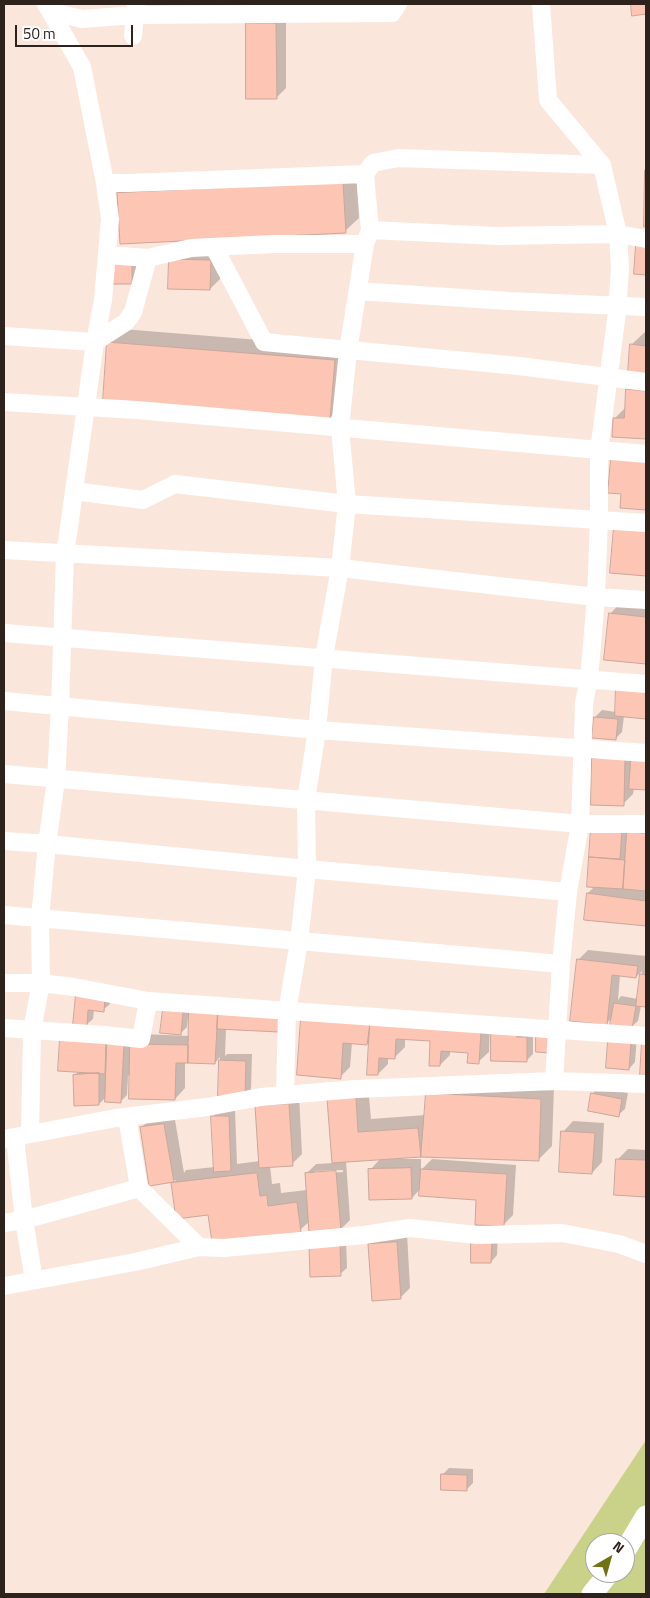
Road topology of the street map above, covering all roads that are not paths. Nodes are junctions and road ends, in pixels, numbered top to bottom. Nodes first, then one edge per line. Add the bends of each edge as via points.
1 (398, 4) edge
2 (542, 4) edge
3 (50, 6) edge
4 (136, 9) edge
5 (207, 9) edge
6 (133, 36) dead end
7 (602, 165) junction
8 (364, 174) junction
9 (105, 183) junction
10 (618, 234) junction
11 (367, 237) junction
12 (646, 239) edge
13 (214, 246) junction
14 (107, 255) junction
15 (148, 258) junction
16 (358, 290) junction
17 (616, 305) junction
18 (646, 307) edge
19 (4, 336) edge
20 (96, 342) junction
21 (348, 351) junction
22 (608, 378) junction
23 (646, 382) edge
24 (4, 402) edge
25 (86, 408) junction
26 (340, 428) junction
27 (599, 451) junction
28 (646, 454) edge
29 (74, 491) junction
30 (347, 504) junction
31 (599, 520) junction
32 (646, 523) edge
33 (4, 550) edge
34 (65, 555) junction
35 (340, 568) junction
36 (596, 597) junction
37 (646, 600) edge
38 (4, 633) edge
39 (63, 637) junction
40 (324, 657) junction
41 (589, 679) junction
42 (646, 684) edge
43 (4, 702) edge
44 (60, 706) junction
45 (317, 730) junction
46 (582, 749) junction
47 (646, 753) edge
48 (4, 774) edge
49 (56, 780) junction
50 (306, 800) junction
51 (580, 824) junction
52 (646, 824) edge
53 (4, 841) edge
54 (47, 844) junction
55 (307, 869) junction
56 (568, 892) junction
57 (4, 915) edge
58 (40, 918) junction
59 (299, 942) junction
60 (561, 964) junction
61 (4, 983) edge
62 (41, 983) junction
63 (148, 1001) junction
64 (287, 1011) junction
65 (4, 1028) edge
66 (32, 1030) junction
67 (557, 1030) junction
68 (646, 1036) edge
69 (554, 1081) junction
70 (646, 1084) edge
71 (285, 1095) junction
72 (126, 1117) junction
73 (16, 1137) edge
74 (139, 1188) junction
75 (24, 1220) junction
76 (4, 1223) edge
77 (199, 1247) junction
78 (646, 1254) edge
79 (34, 1280) junction
80 (4, 1286) edge
81 (646, 1516) edge
82 (635, 1534) edge
83 (601, 1583) edge
84 (592, 1594) edge

1 - 5 street via 392,13
2 - 7 street via 548,100
3 - 4 street via 82,19
3 - 9 street via 82,67
4 - 5 street
4 - 6 street
7 - 8 street via 398,158 373,163
7 - 10 street
8 - 9 street
8 - 11 street
9 - 14 street via 110,219
10 - 11 street
10 - 12 street
10 - 17 street via 620,268
11 - 13 street
11 - 16 street
13 - 15 street
13 - 21 street via 264,342
14 - 15 street
14 - 20 street
15 - 20 street via 133,312 126,322
16 - 17 street
16 - 21 street
17 - 18 street
17 - 22 street
19 - 20 street
20 - 25 street
21 - 22 street via 519,366
21 - 26 street
22 - 23 street
22 - 27 street
24 - 25 street
25 - 26 street
25 - 29 street
26 - 27 street
26 - 30 street
27 - 28 street
27 - 31 street
29 - 30 street via 143,500 176,484
29 - 34 street
30 - 31 street
30 - 35 street
31 - 32 street
31 - 36 street
33 - 34 street
34 - 35 street
34 - 39 street
35 - 36 street
35 - 40 street
36 - 37 street
36 - 41 street
38 - 39 street
39 - 40 street
39 - 44 street
40 - 41 street
40 - 45 street
41 - 42 street
41 - 46 street via 584,703
43 - 44 street
44 - 45 street
44 - 49 street
45 - 46 street
45 - 50 street
46 - 47 street
46 - 51 street
48 - 49 street
49 - 50 street
49 - 54 street
50 - 51 street
50 - 55 street
51 - 52 street
51 - 56 street
53 - 54 street
54 - 55 street
54 - 58 street
55 - 56 street
55 - 59 street
56 - 60 street
57 - 58 street
58 - 59 street
58 - 62 street
59 - 60 street
59 - 64 street
60 - 67 street
61 - 62 street
62 - 63 street
62 - 66 street
63 - 64 street
63 - 66 street via 141,1039
64 - 67 street
64 - 71 street
65 - 66 street
66 - 73 street
67 - 68 street
67 - 69 street
69 - 70 street
69 - 71 street
71 - 72 street
72 - 73 street
72 - 74 street
73 - 75 street
74 - 75 street
74 - 77 street
75 - 76 street
75 - 79 street
77 - 78 street via 224,1248 410,1228 477,1235 562,1233 619,1244
77 - 79 street
79 - 80 street
81 - 82 main road
83 - 84 main road

